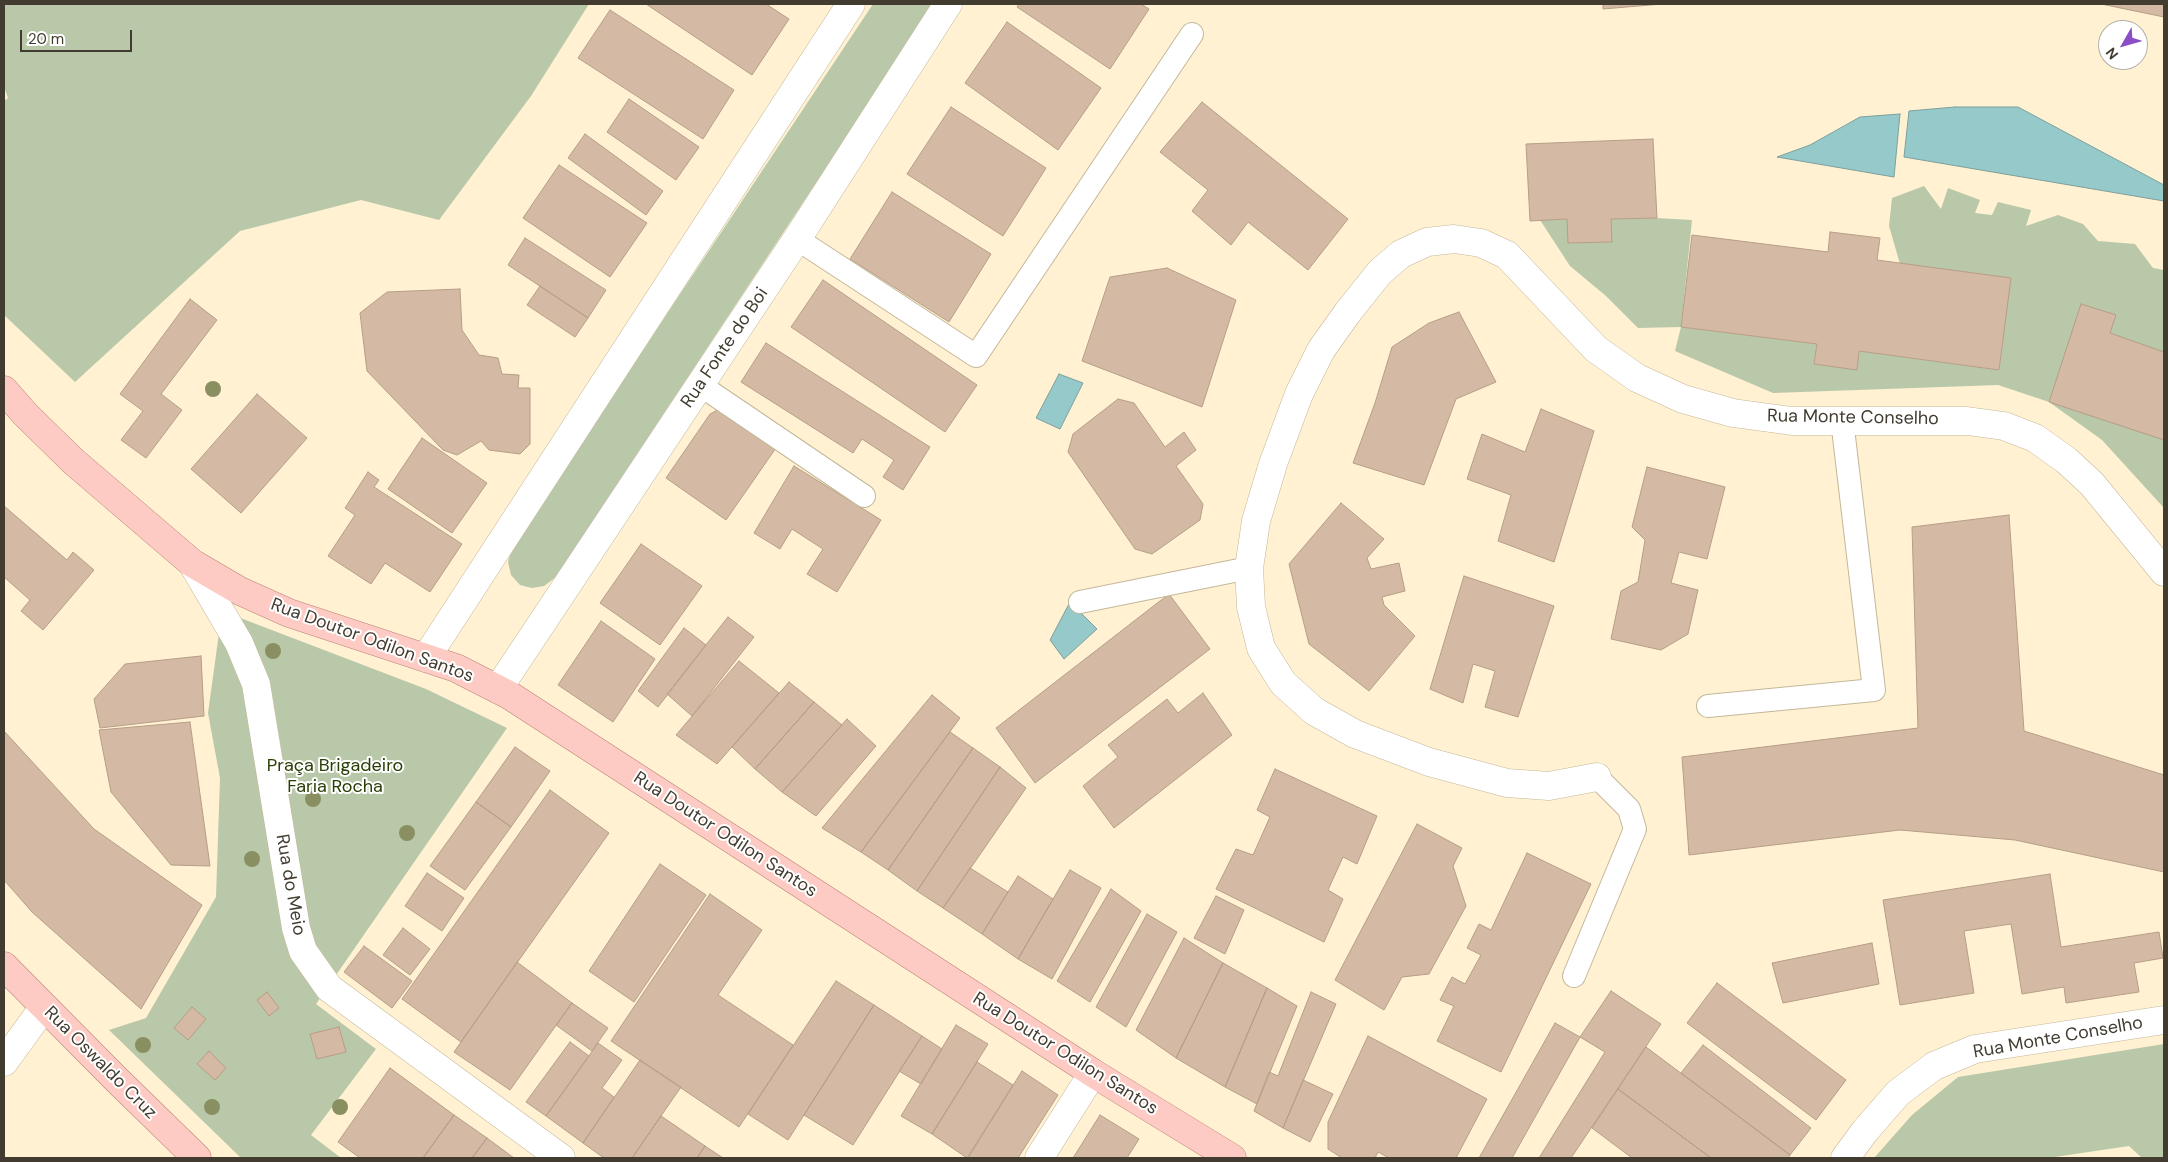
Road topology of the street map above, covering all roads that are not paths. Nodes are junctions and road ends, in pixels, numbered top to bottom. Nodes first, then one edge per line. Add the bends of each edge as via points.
1 (851, 4) edge
2 (948, 4) edge
3 (1192, 34) dead end
4 (797, 239) junction
5 (700, 385) junction
6 (4, 390) edge
7 (1842, 420) junction
8 (864, 496) dead end
9 (192, 564) junction
10 (1249, 568) junction
11 (2164, 572) edge
12 (1080, 602) dead end
13 (426, 658) junction
14 (498, 689) junction
15 (1708, 706) dead end
16 (1597, 777) joint
17 (4, 966) edge
18 (1574, 976) dead end
19 (44, 1007) junction
20 (2164, 1020) edge
21 (4, 1062) edge
22 (1093, 1073) junction
23 (191, 1156) edge
24 (562, 1158) edge
25 (1039, 1158) edge
26 (1232, 1158) edge
27 (1845, 1158) edge

1 - 13 street
2 - 4 street, Rua Fonte do Boi
3 - 4 lane via 976,356
4 - 5 street, Rua Fonte do Boi
5 - 8 lane
5 - 14 street, Rua Fonte do Boi
6 - 9 main road, Rua Doutor Odilon Santos via 73,461
7 - 10 street, Rua Monte Conselho via 1792,421 1733,413 1683,399 1637,378 1596,349 1507,255 1482,243 1454,239 1427,242 1401,254 1380,272 1321,350 1299,394 1273,464 1256,521
7 - 11 street, Rua Monte Conselho via 1967,421 2004,426 2034,438 2066,460 2092,484
7 - 15 lane via 1874,690
9 - 13 main road, Rua Doutor Odilon Santos via 289,613
9 - 24 street, Rua do Meio via 239,643 256,684 296,928 303,951 330,988
10 - 12 lane
10 - 16 street, Rua Monte Conselho via 1250,607 1261,648 1284,683 1314,711 1355,734 1429,762 1507,783 1549,786
13 - 14 main road, Rua Doutor Odilon Santos via 456,668
14 - 22 main road, Rua Doutor Odilon Santos
16 - 18 lane via 1629,809 1635,829
17 - 19 main road, Rua Oswaldo Cruz
19 - 21 street
19 - 23 main road, Rua Oswaldo Cruz
20 - 27 street, Rua Monte Conselho via 1975,1050 1934,1066 1898,1093
22 - 25 street
22 - 26 main road, Rua Doutor Odilon Santos

